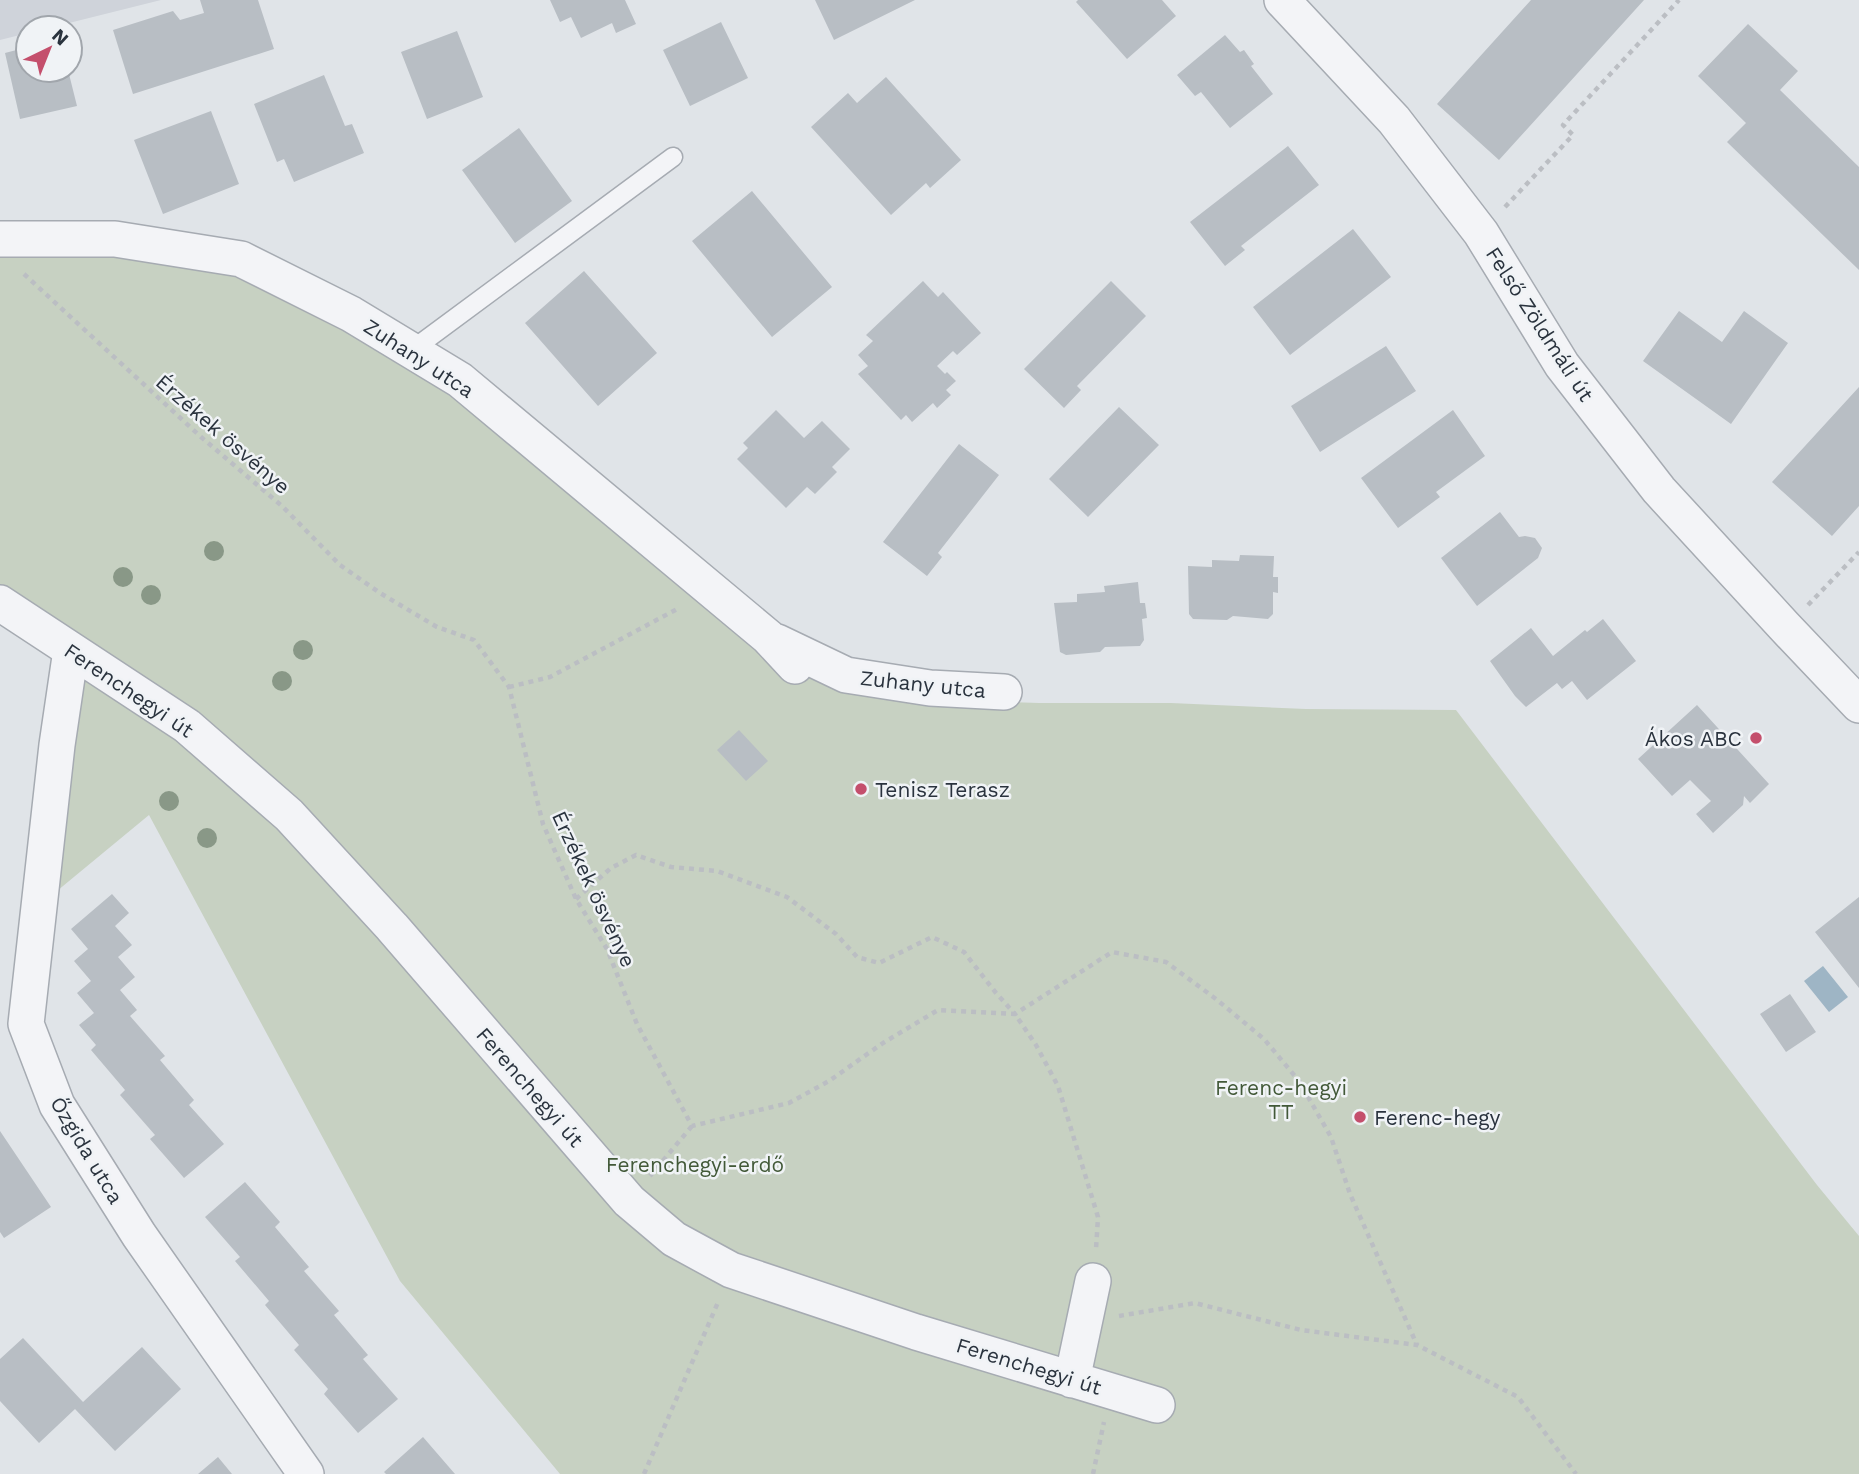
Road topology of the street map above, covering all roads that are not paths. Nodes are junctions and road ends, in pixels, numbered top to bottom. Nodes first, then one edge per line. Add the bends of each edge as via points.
1 (1282, 0) edge
2 (673, 157) dead end
3 (0, 239) edge
4 (412, 350) junction
5 (0, 603) edge
6 (768, 637) junction
7 (71, 650) junction
8 (795, 666) dead end
9 (1004, 692) dead end
10 (1859, 705) edge
11 (1090, 1297) road end
12 (1072, 1380) junction
13 (1157, 1405) dead end
14 (306, 1474) edge

1 - 10 street, Felső Zöldmáli út via 1394,120 1481,233 1570,376 1659,490
2 - 4 lane
3 - 4 street, Zuhany utca via 115,239 241,259
4 - 6 street, Zuhany utca via 460,380
5 - 7 street, Ferenchegyi út
6 - 8 street, Zuhany utca
6 - 9 street, Zuhany utca via 846,675 929,688
7 - 12 street, Ferenchegyi út via 187,726 289,815 393,927 629,1201 674,1239 731,1270
7 - 14 street, Őzgida utca via 26,1024 57,1105 139,1235
11 - 12 street
12 - 13 street, Ferenchegyi út

